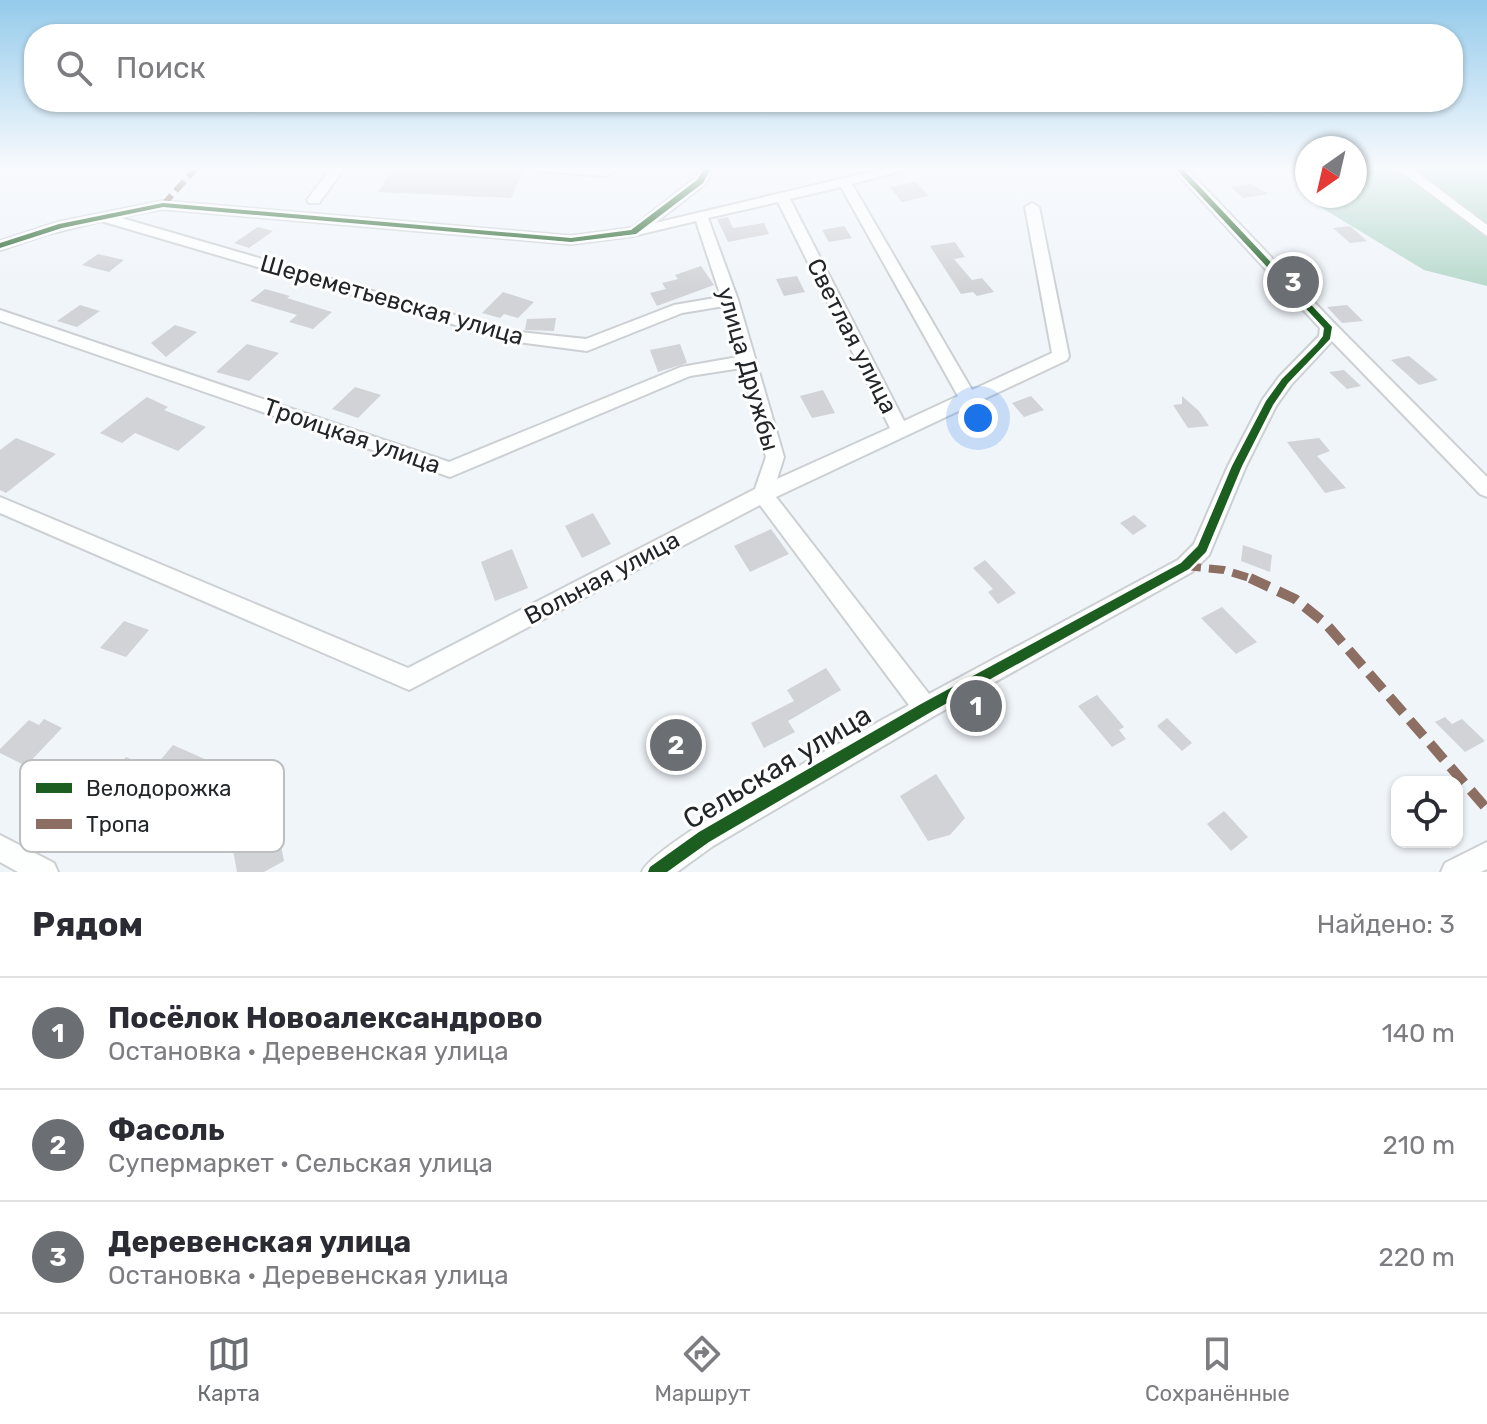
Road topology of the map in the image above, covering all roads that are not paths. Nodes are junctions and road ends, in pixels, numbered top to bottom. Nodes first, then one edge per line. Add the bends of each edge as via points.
1 (1032, 207) dead end
2 (148, 208) edge
3 (194, 208) edge
4 (665, 208) edge
5 (739, 208) edge
6 (787, 208) edge
7 (859, 208) edge
8 (1215, 208) edge
9 (1455, 208) edge
10 (101, 216) junction
11 (701, 217) junction
12 (633, 232) junction
13 (1487, 232) edge
14 (0, 246) edge
15 (730, 300) junction
16 (0, 315) edge
17 (1328, 327) junction
18 (747, 361) junction
19 (969, 400) junction
20 (901, 432) junction
21 (1487, 489) edge
22 (763, 494) junction
23 (0, 505) edge
24 (926, 708) junction
25 (0, 848) edge
26 (1487, 855) edge
27 (45, 872) edge
28 (655, 872) edge
29 (1454, 872) edge

1 - 19 street, Вольная улица via 1061,356
2 - 10 street
3 - 12 street via 571,240
4 - 12 street
5 - 11 street
6 - 20 street, Светлая улица
7 - 19 street
8 - 17 street
9 - 13 street
10 - 14 street
10 - 15 street, Шереметьевская улица via 510,336 587,345 679,309
11 - 12 street
11 - 15 street, улица Дружбы
15 - 18 street, улица Дружбы
16 - 18 street, Троицкая улица via 450,470 687,371
17 - 21 street
17 - 24 street, Сельская улица via 1327,337 1269,403 1202,549 1185,566
18 - 22 street, улица Дружбы via 775,457
19 - 20 street, Вольная улица
20 - 22 street, Вольная улица
22 - 23 street, Вольная улица via 409,679
22 - 24 street
24 - 28 street, Сельская улица via 704,837
25 - 27 street
26 - 29 street

